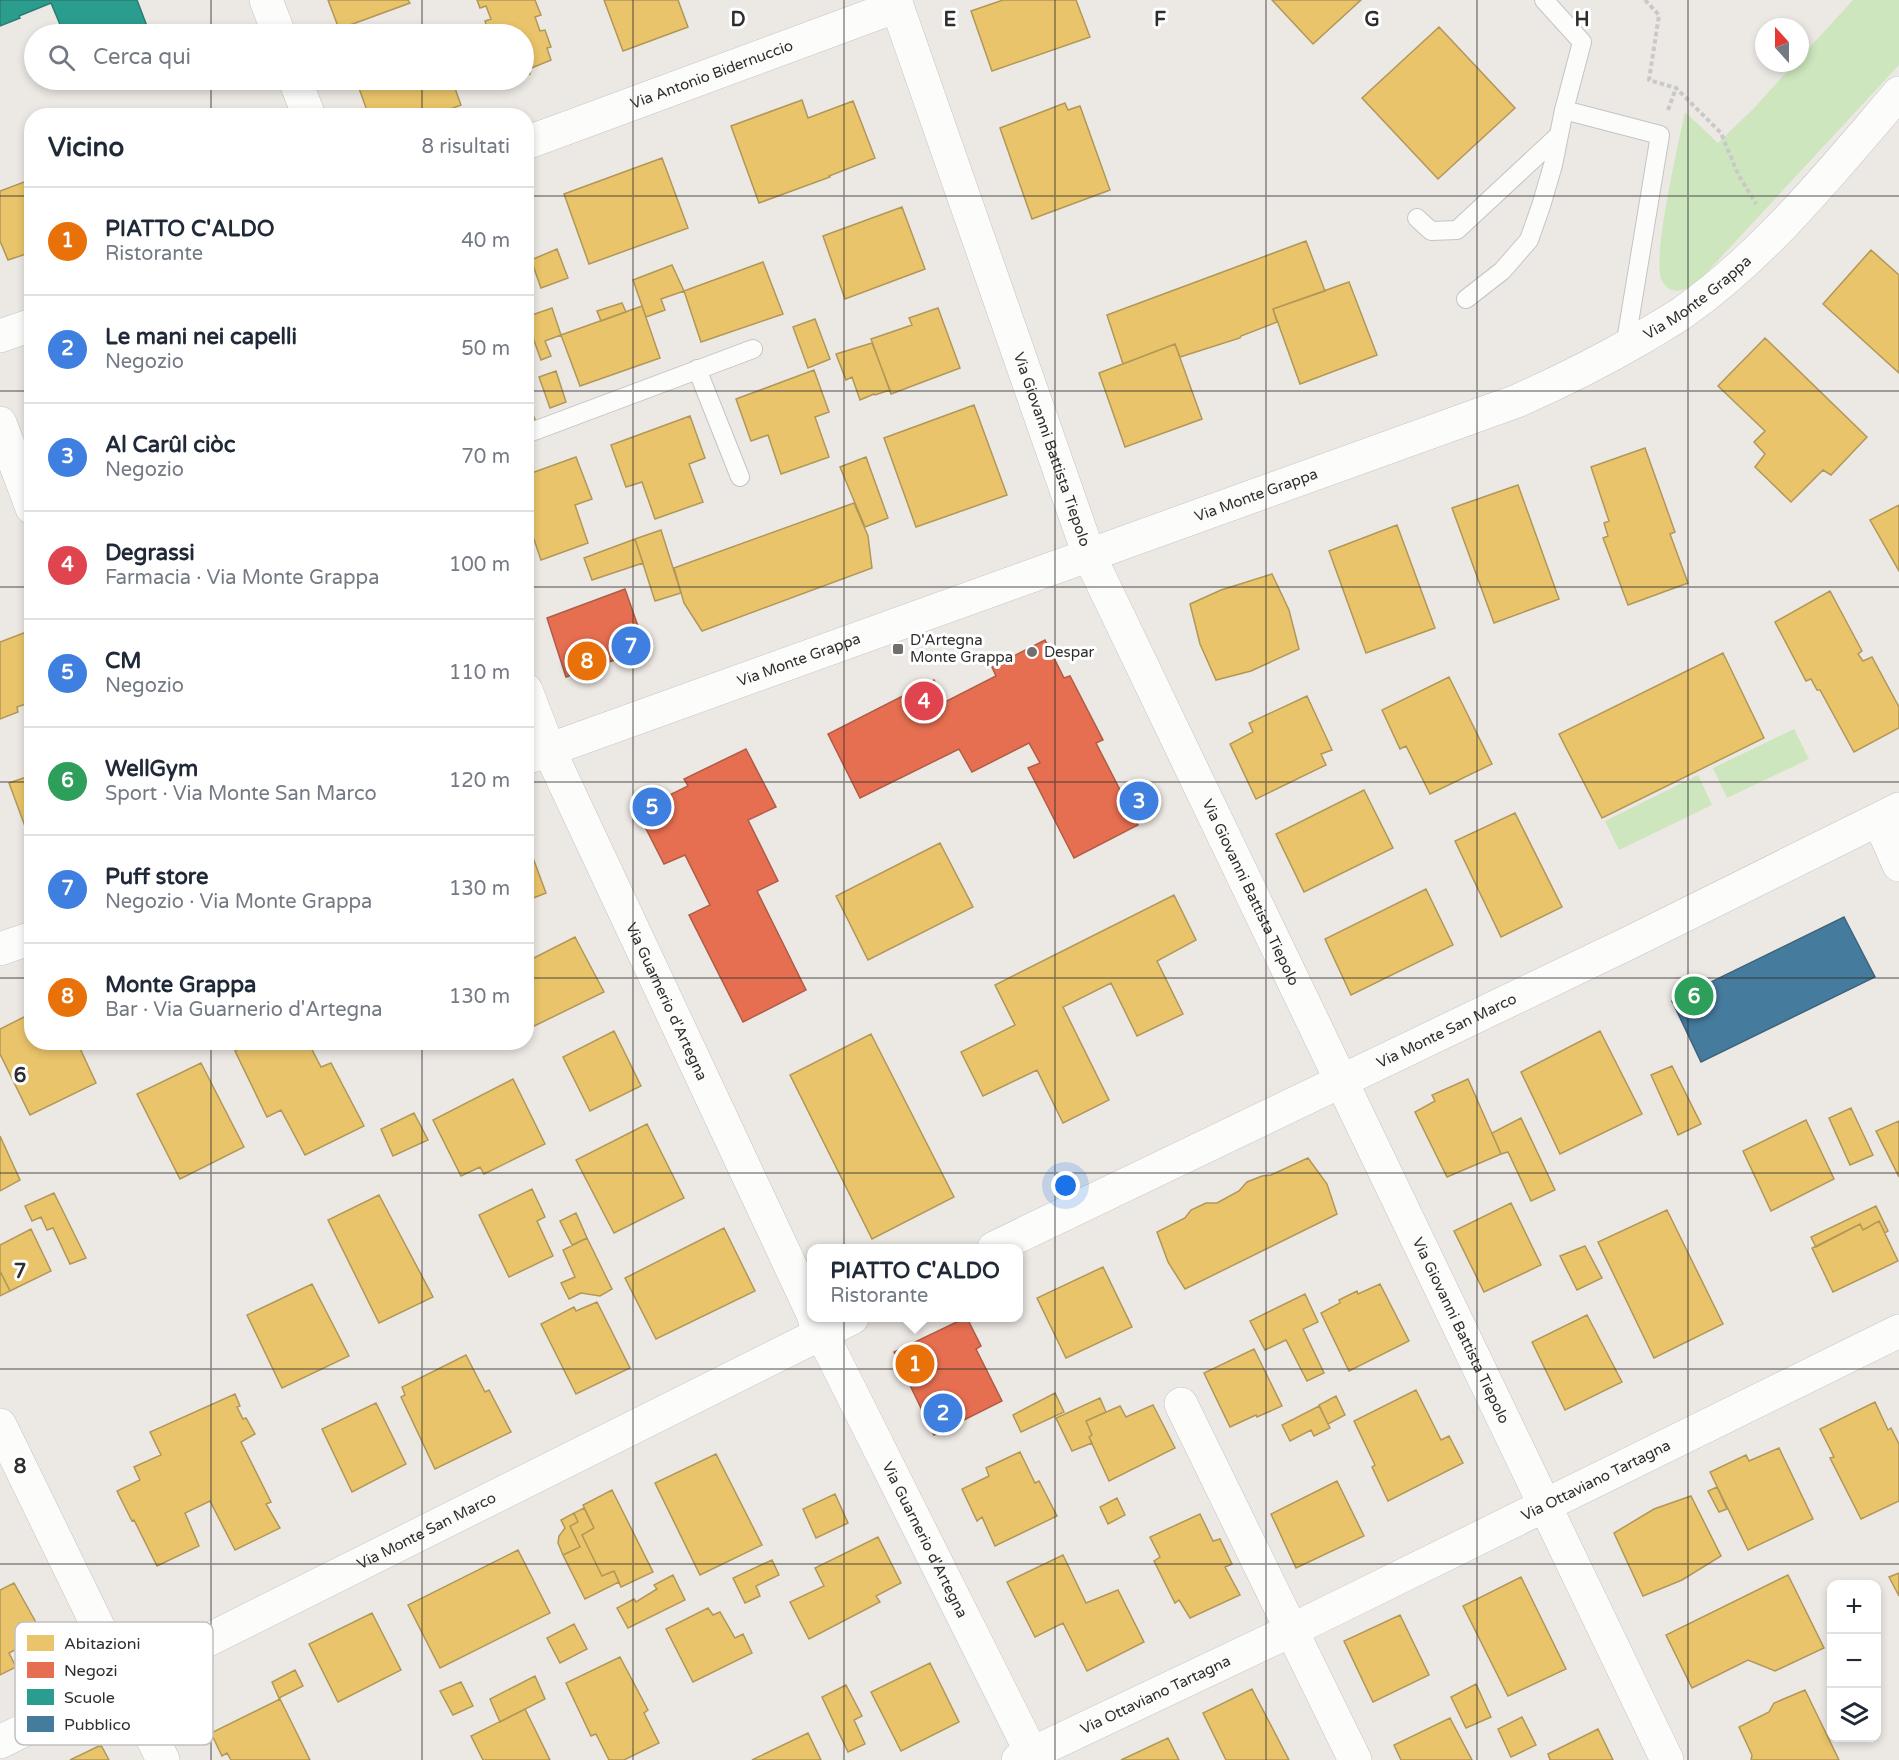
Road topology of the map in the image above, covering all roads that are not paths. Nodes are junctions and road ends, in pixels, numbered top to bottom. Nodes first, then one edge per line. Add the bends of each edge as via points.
1 (266, 0) edge
2 (1544, 0) edge
3 (896, 3) edge
4 (275, 24) edge
5 (299, 90) edge
6 (1899, 93) edge
7 (306, 108) edge
8 (1564, 110) junction
9 (1559, 135) junction
10 (534, 141) edge
11 (1417, 218) dead end
12 (1466, 300) dead end
13 (24, 328) edge
14 (0, 336) edge
15 (1625, 347) junction
16 (753, 349) dead end
17 (697, 369) junction
18 (0, 423) edge
19 (534, 431) edge
20 (740, 477) dead end
21 (24, 487) edge
22 (1089, 555) junction
23 (534, 733) edge
24 (538, 754) edge
25 (1889, 815) edge
26 (1899, 865) edge
27 (24, 941) edge
28 (0, 949) edge
29 (1341, 1081) junction
30 (1002, 1244) edge
31 (807, 1305) edge
32 (813, 1322) edge
33 (815, 1322) edge
34 (1899, 1331) edge
35 (1181, 1404) dead end
36 (0, 1425) edge
37 (1544, 1504) junction
38 (95, 1622) edge
39 (1292, 1630) junction
40 (213, 1635) edge
41 (15, 1735) edge
42 (0, 1742) edge
43 (156, 1745) edge
44 (1029, 1758) edge
45 (163, 1760) edge
46 (1355, 1760) edge
47 (1667, 1760) edge

1 - 4 street
2 - 8 lane via 1582,42
3 - 10 street, Via Antonio Bidernuccio
3 - 22 street, Via Giovanni Battista Tiepolo
5 - 7 street
6 - 15 street, Via Monte Grappa via 1821,183 1720,283 1680,314
8 - 9 lane
8 - 15 lane via 1660,135
9 - 11 lane via 1457,230 1431,231
9 - 12 lane via 1529,240 1502,271
13 - 14 street
15 - 22 street, Via Monte Grappa via 1517,401
16 - 17 lane
17 - 19 lane
17 - 20 lane
18 - 21 street
22 - 24 street, Via Monte Grappa
22 - 29 street, Via Giovanni Battista Tiepolo
23 - 24 street, Via Guarnerio d'Artegna
24 - 31 street, Via Guarnerio d'Artegna
25 - 26 street
25 - 29 street, Via Monte San Marco
27 - 28 street
29 - 30 street, Via Monte San Marco
29 - 37 street, Via Giovanni Battista Tiepolo
32 - 40 street, Via Monte San Marco
33 - 44 street, Via Guarnerio d'Artegna
34 - 37 street, Via Ottaviano Tartagna
35 - 39 street
36 - 38 street
37 - 39 street, Via Ottaviano Tartagna
37 - 47 street, Via Giovanni Battista Tiepolo
39 - 44 street, Via Ottaviano Tartagna
39 - 46 street
41 - 42 street, Via Monte San Marco
43 - 45 street

